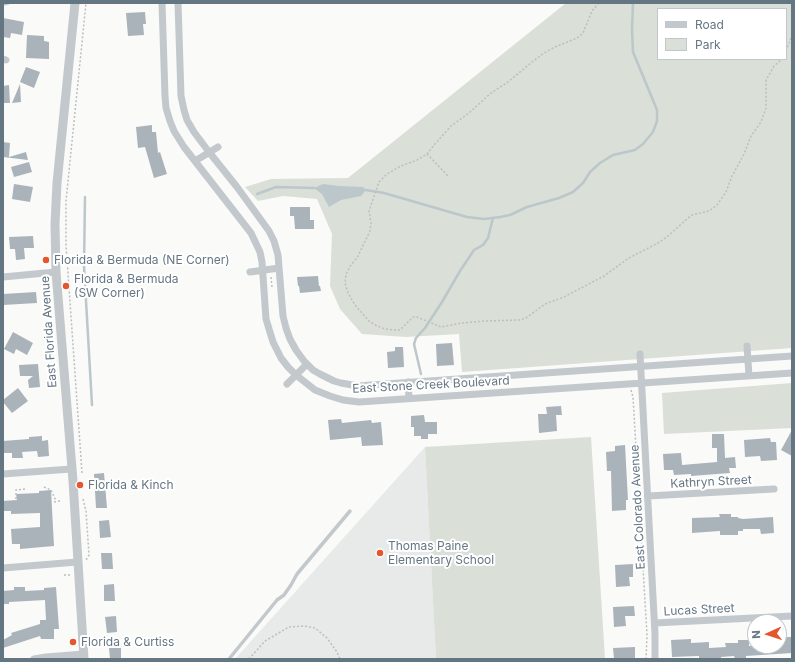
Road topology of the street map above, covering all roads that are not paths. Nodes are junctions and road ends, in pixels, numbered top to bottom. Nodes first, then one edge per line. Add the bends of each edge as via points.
1 (8, 3) edge
2 (75, 3) edge
3 (162, 3) edge
4 (178, 3) edge
5 (3, 4) edge
6 (218, 147) dead end
7 (209, 152) junction
8 (195, 161) junction
9 (279, 268) junction
10 (264, 270) junction
11 (56, 272) junction
12 (250, 272) dead end
13 (3, 277) edge
14 (747, 346) dead end
15 (640, 354) dead end
16 (792, 356) edge
17 (748, 358) junction
18 (307, 364) junction
19 (641, 366) junction
20 (792, 373) edge
21 (296, 375) junction
22 (749, 376) junction
23 (408, 382) junction
24 (642, 383) junction
25 (286, 384) dead end
26 (409, 398) junction
27 (71, 469) junction
28 (3, 474) edge
29 (774, 489) dead end
30 (648, 496) junction
31 (350, 512) dead end
32 (78, 562) junction
33 (3, 568) edge
34 (792, 616) edge
35 (654, 623) junction
36 (84, 656) edge
37 (34, 659) edge
38 (229, 659) edge
39 (655, 659) edge

1 - 5 lane
2 - 11 street, East Florida Avenue via 57,182
3 - 8 street, East Stone Creek Boulevard via 166,108 174,131
4 - 7 street, East Stone Creek Boulevard via 181,96 187,120
6 - 7 street
7 - 8 street
7 - 9 street, East Stone Creek Boulevard via 269,231 278,255
8 - 10 street, East Stone Creek Boulevard via 251,234 260,252
9 - 10 street
9 - 18 street, East Stone Creek Boulevard via 286,328 296,350
10 - 12 street
10 - 21 street, East Stone Creek Boulevard via 266,319 269,330 281,358
11 - 13 street
11 - 27 street, East Florida Avenue
14 - 17 street
15 - 19 street, East Colorado Avenue
16 - 17 street, East Stone Creek Boulevard
17 - 19 street, East Stone Creek Boulevard
17 - 22 street
18 - 21 street
18 - 23 street, East Stone Creek Boulevard via 326,378 348,385
19 - 23 street, East Stone Creek Boulevard
19 - 24 street, East Colorado Avenue
20 - 22 street, East Stone Creek Boulevard
21 - 25 street
21 - 26 street, East Stone Creek Boulevard via 315,390 342,400 359,402
22 - 24 street, East Stone Creek Boulevard
23 - 26 street
24 - 26 street, East Stone Creek Boulevard
24 - 30 street, East Colorado Avenue
27 - 28 street
27 - 32 street, East Florida Avenue
29 - 30 street, Kathryn Street
30 - 35 street, East Colorado Avenue
31 - 38 lane
32 - 33 street
32 - 36 street, East Florida Avenue
34 - 35 street, Lucas Street
35 - 39 street, East Colorado Avenue
36 - 37 street

